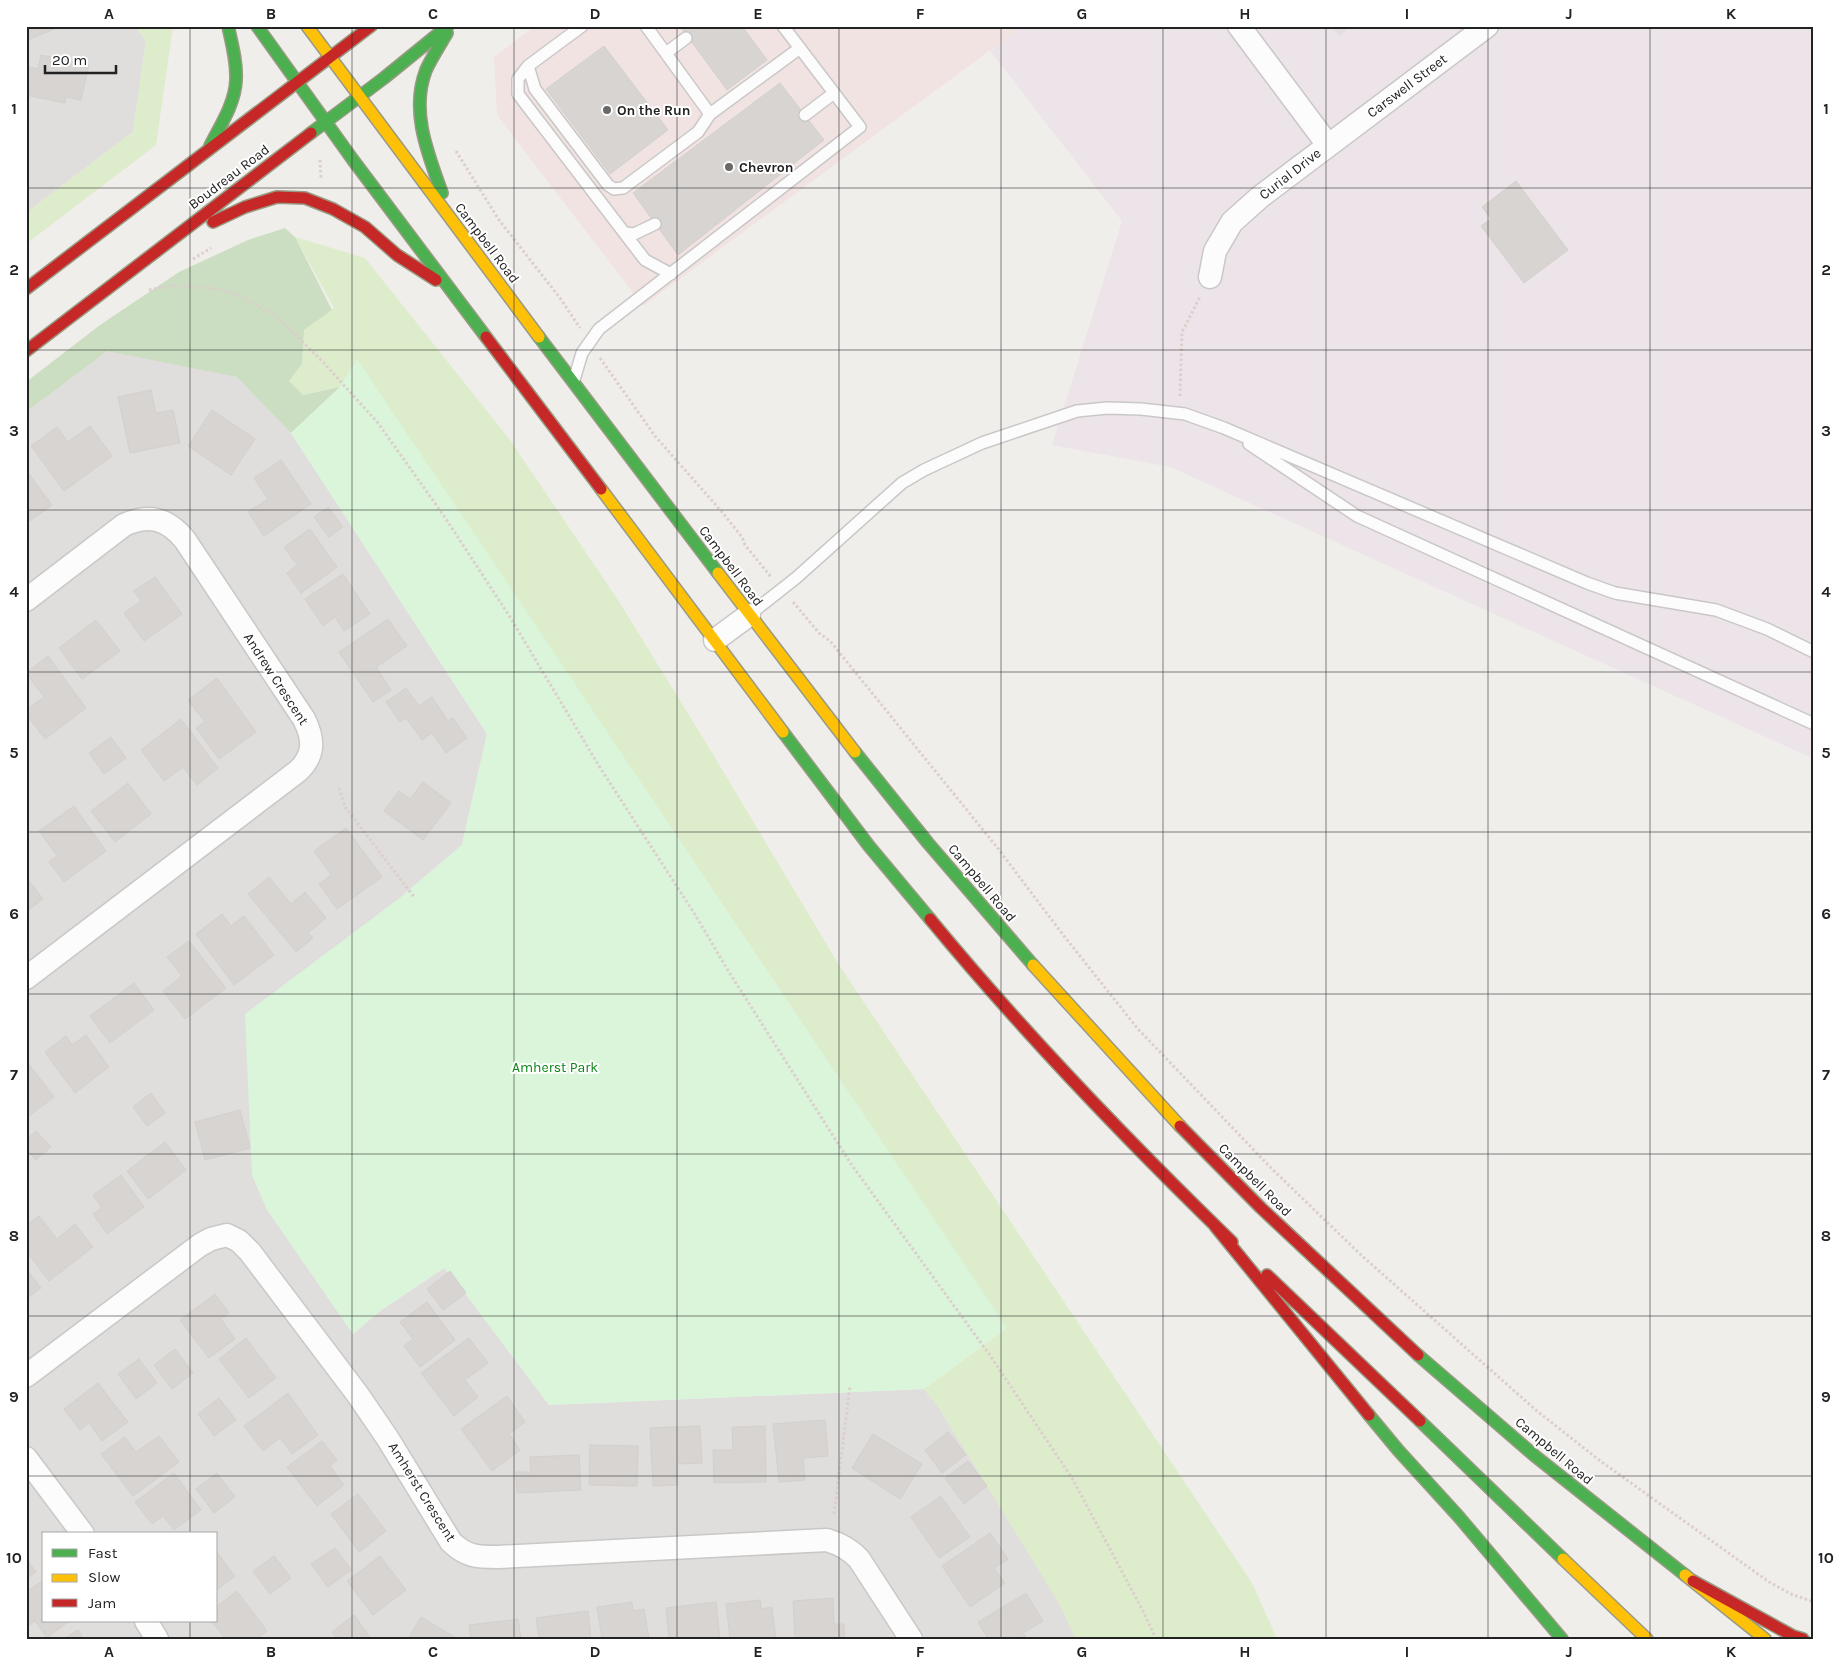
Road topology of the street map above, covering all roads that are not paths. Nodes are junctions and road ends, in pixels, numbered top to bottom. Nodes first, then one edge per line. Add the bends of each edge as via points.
1 (228, 26) edge
2 (257, 26) edge
3 (307, 26) edge
4 (370, 26) edge
5 (449, 26) edge
6 (582, 26) edge
7 (646, 26) edge
8 (783, 26) edge
9 (1239, 26) edge
10 (1487, 26) edge
11 (686, 38) dead end
12 (800, 48) junction
13 (666, 53) junction
14 (330, 57) junction
15 (528, 66) junction
16 (297, 82) junction
17 (834, 93) junction
18 (360, 96) junction
19 (710, 114) junction
20 (804, 115) dead end
21 (326, 122) junction
22 (1328, 145) junction
23 (208, 150) junction
24 (452, 222) junction
25 (655, 224) dead end
26 (625, 233) junction
27 (162, 247) junction
28 (671, 274) junction
29 (1210, 277) road end
30 (26, 289) edge
31 (450, 290) junction
32 (26, 351) edge
33 (573, 382) junction
34 (1224, 428) junction
35 (26, 600) edge
36 (749, 615) junction
37 (715, 640) junction
38 (1814, 652) edge
39 (1814, 724) edge
40 (26, 978) edge
41 (1215, 1226) junction
42 (26, 1376) edge
43 (26, 1458) edge
44 (82, 1532) edge
45 (1693, 1581) junction
46 (147, 1622) edge
47 (157, 1639) edge
48 (911, 1639) edge
49 (1562, 1639) edge
50 (1647, 1639) edge
51 (1765, 1639) edge
52 (1803, 1639) edge

1 - 23 main road via 236,67 235,89
2 - 16 main road
3 - 14 main road, Campbell Road
4 - 14 main road
5 - 18 main road, Boudreau Road
5 - 24 main road via 424,75 418,102 426,150
6 - 15 lane
7 - 13 lane
8 - 12 lane
9 - 22 street, Curial Drive
10 - 22 street, Carswell Street
11 - 13 lane
12 - 17 lane
12 - 19 lane
13 - 19 lane
14 - 16 main road
14 - 18 main road, Campbell Road
15 - 19 lane via 535,89 614,189 623,188 698,132
15 - 26 lane via 518,79 518,94
16 - 21 main road
16 - 23 main road
17 - 20 lane
17 - 28 lane via 860,127
18 - 21 main road, Boudreau Road
18 - 24 main road, Campbell Road
21 - 27 main road, Boudreau Road
21 - 31 main road
22 - 29 street, Curial Drive via 1232,222 1215,252
23 - 30 main road
24 - 33 main road, Campbell Road
25 - 26 lane via 634,234
26 - 28 lane via 645,260
27 - 31 main road via 245,207 277,198 305,198 366,227 397,255
27 - 32 main road, Boudreau Road
28 - 33 lane via 599,329 582,353
31 - 37 main road
33 - 36 main road, Campbell Road
34 - 36 lane via 1180,414 1116,408 1077,411 982,442 902,483 796,578
34 - 38 lane via 1587,583 1614,593 1716,610 1767,629
34 - 39 lane via 1357,516
35 - 40 street, Andrew Crescent via 124,525 140,519 156,519 165,523 185,540 304,719 311,746 306,763 298,771
36 - 37 street
36 - 45 main road, Campbell Road via 952,872 1164,1110 1261,1208 1421,1358 1535,1456
37 - 41 main road via 901,886 1088,1099
41 - 49 main road via 1398,1450
41 - 50 main road
42 - 48 street, Amherst Crescent via 200,1244 227,1235 250,1252 358,1395 461,1552 471,1556 498,1557 827,1540 852,1551 859,1559
43 - 44 street
45 - 51 main road, Campbell Road
45 - 52 main road
46 - 47 street

